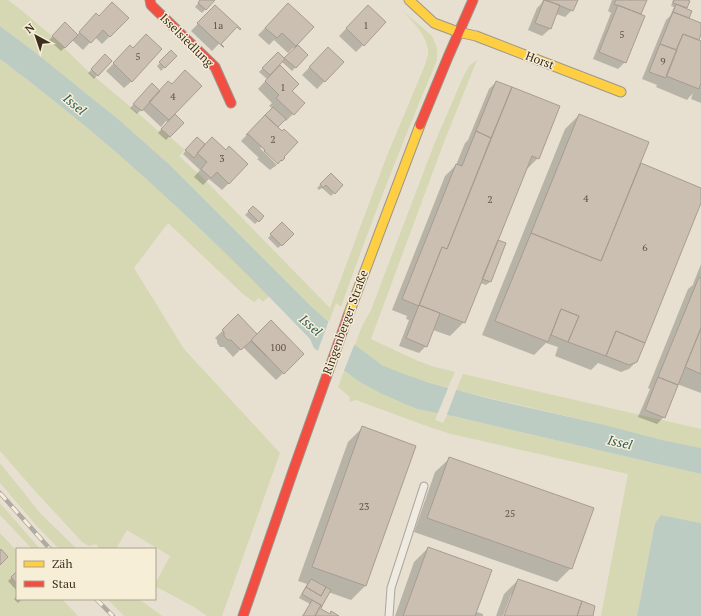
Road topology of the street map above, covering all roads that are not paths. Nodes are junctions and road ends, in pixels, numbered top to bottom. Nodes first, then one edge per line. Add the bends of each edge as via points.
1 (150, 0) edge
2 (409, 0) edge
3 (473, 0) edge
4 (458, 32) junction
5 (621, 92) dead end
6 (231, 103) dead end
7 (424, 486) dead end
8 (243, 616) edge
9 (389, 616) edge

1 - 6 main road, Isselsiedlung via 151,5 215,67
2 - 4 main road, Horst via 434,22
3 - 4 main road, Ringenberger Straße
4 - 5 main road, Horst via 476,36
4 - 8 main road, Ringenberger Straße via 348,314
7 - 9 lane via 391,588

